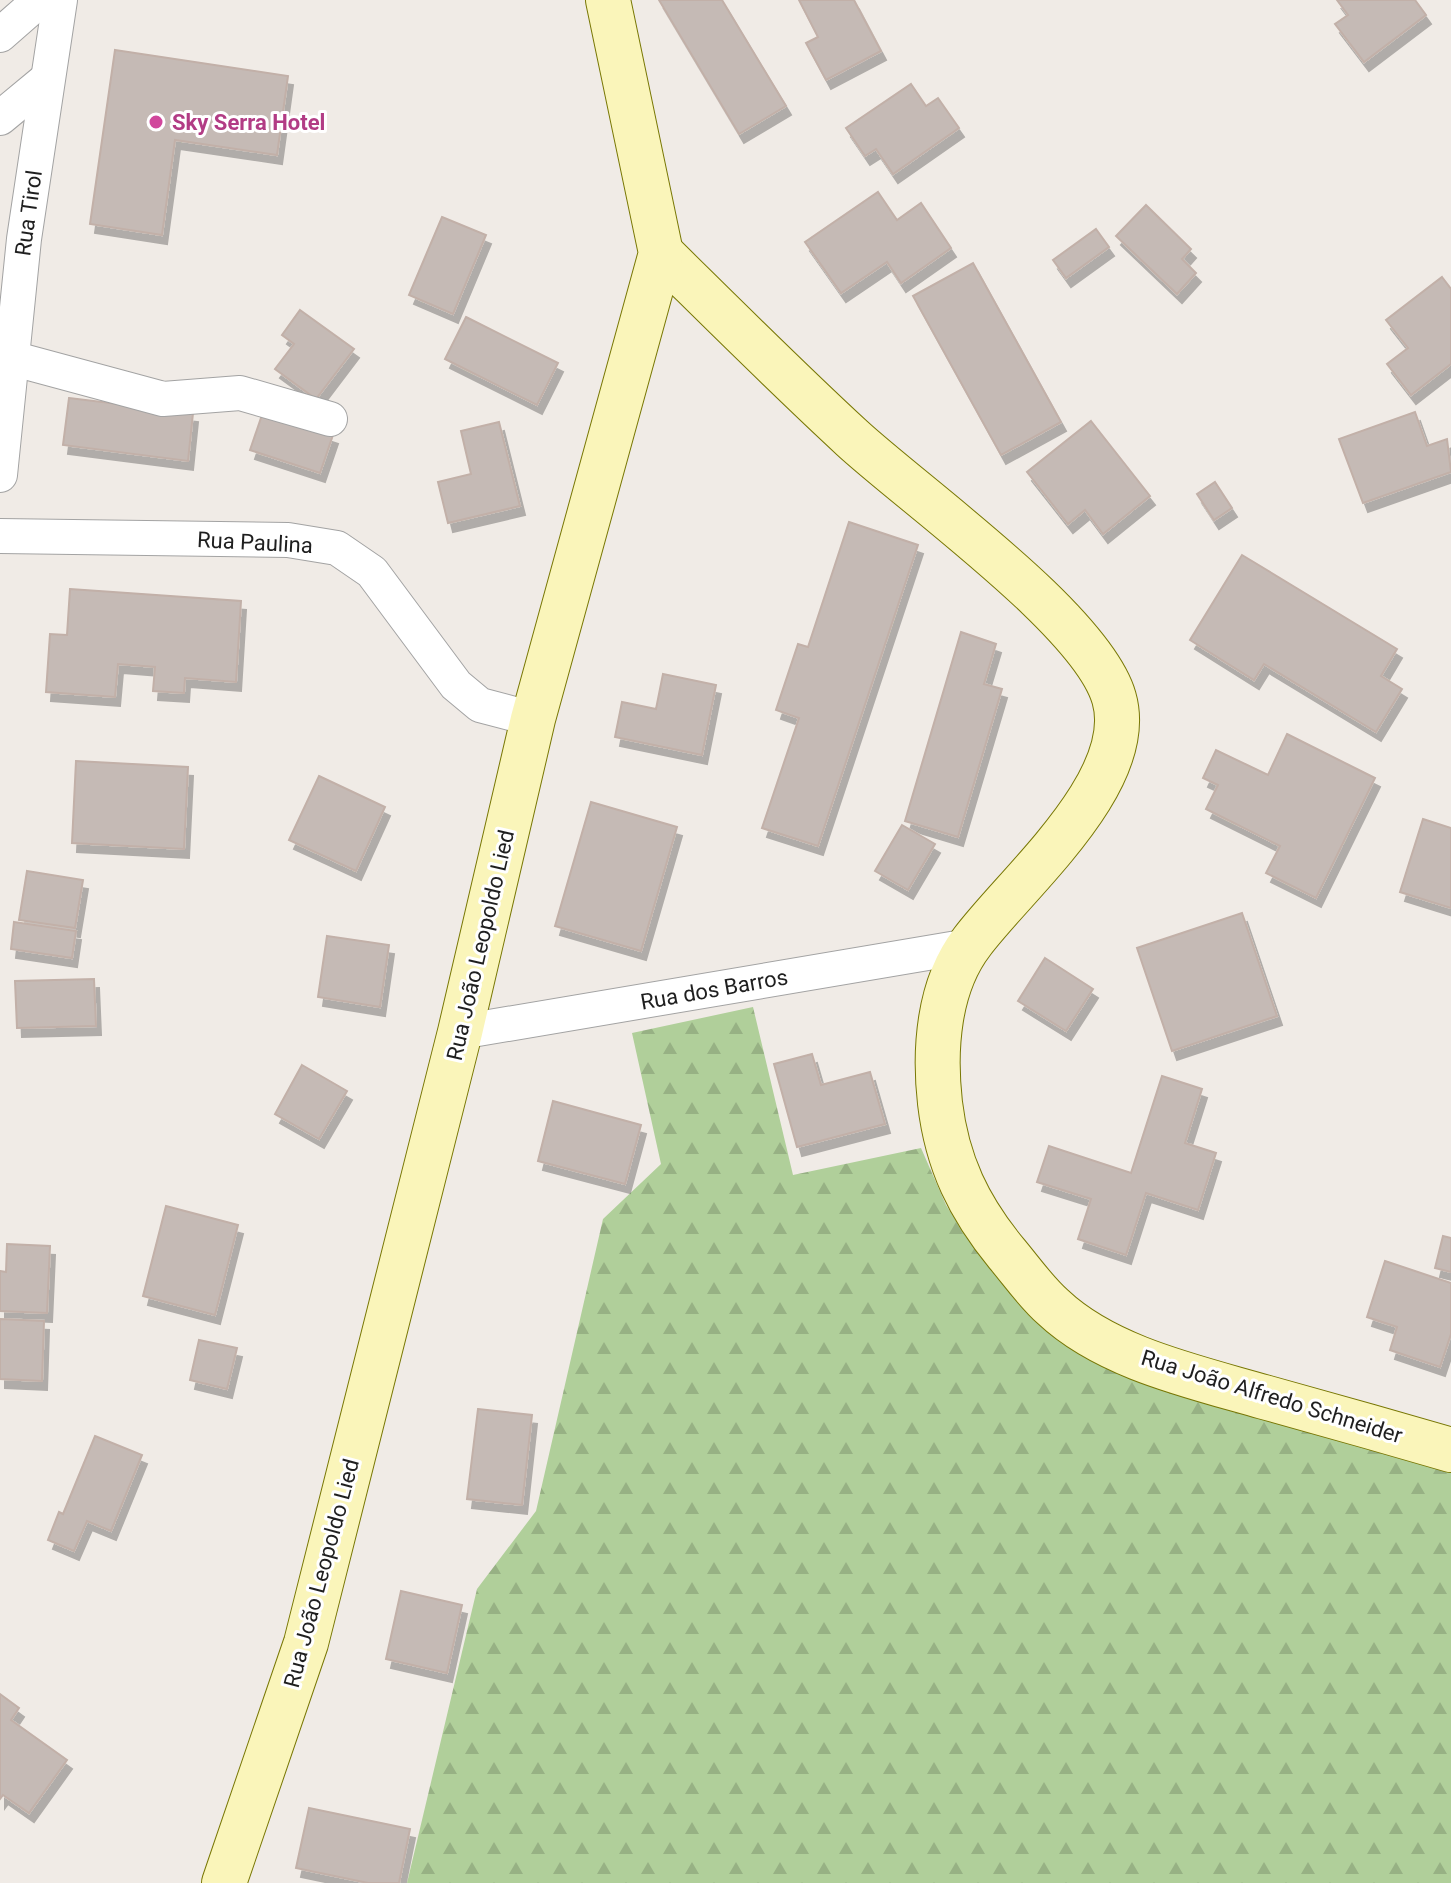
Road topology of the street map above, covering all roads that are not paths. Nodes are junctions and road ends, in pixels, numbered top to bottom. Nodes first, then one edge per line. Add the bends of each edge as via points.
1 (40, 0) edge
2 (60, 0) edge
3 (608, 0) edge
4 (0, 35) edge
5 (46, 80) junction
6 (0, 118) edge
7 (661, 253) junction
8 (11, 358) junction
9 (330, 419) dead end
10 (0, 475) edge
11 (0, 536) edge
12 (533, 719) junction
13 (969, 946) junction
14 (460, 1032) junction
15 (1451, 1450) edge
16 (224, 1883) edge

1 - 4 street
2 - 5 street, Rua Tirol
3 - 7 street, Rua João Leopoldo Lied
5 - 6 street
5 - 8 street, Rua Tirol
7 - 12 street, Rua João Leopoldo Lied
7 - 13 street, Rua João Alfredo Schneider via 854,439 1038,598 1074,635 1115,698 1117,722 1105,772 1080,813
8 - 9 street via 163,399 240,393
8 - 10 street, Rua Tirol
11 - 12 street, Rua Paulina via 288,540 337,548 372,572 456,685 480,705
12 - 14 street, Rua João Leopoldo Lied
13 - 14 street, Rua dos Barros
13 - 15 street, Rua João Alfredo Schneider via 950,986 938,1035 941,1116 954,1167 975,1216 1055,1309 1108,1343 1160,1367
14 - 16 street, Rua João Leopoldo Lied via 306,1643

